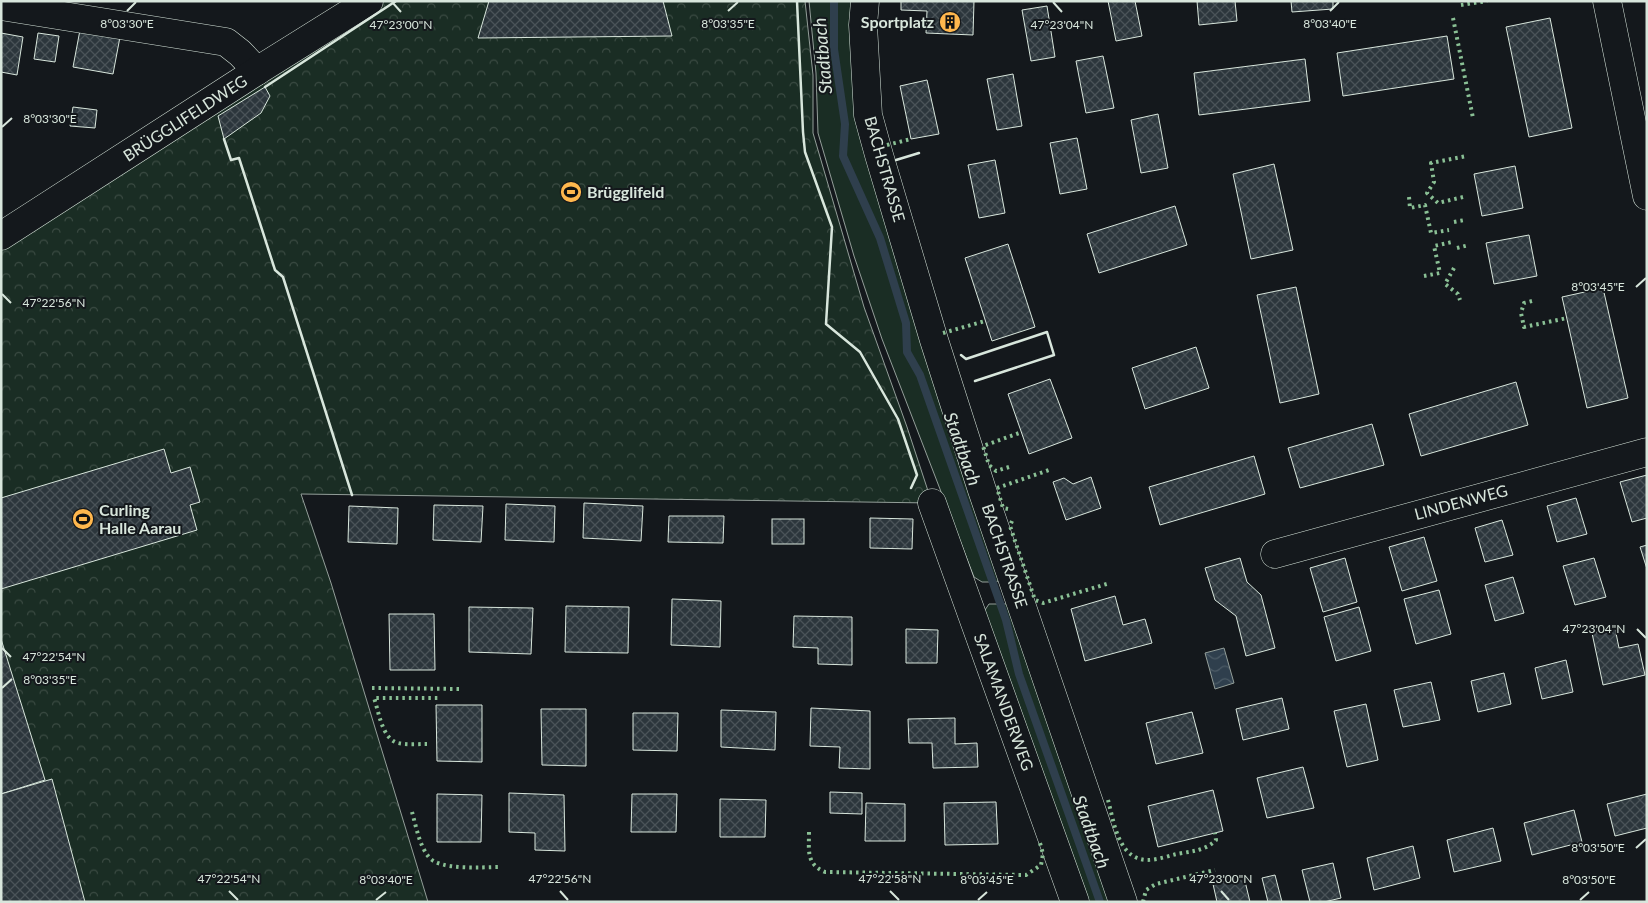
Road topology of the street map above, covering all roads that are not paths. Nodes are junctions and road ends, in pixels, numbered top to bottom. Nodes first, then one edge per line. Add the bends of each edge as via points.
1 (369, 1) edge
2 (865, 1) edge
3 (1607, 1) edge
4 (1, 6) edge
5 (257, 71) junction
6 (1646, 193) edge
7 (1, 236) edge
8 (1647, 452) edge
9 (932, 503) dead end
10 (1275, 554) dead end
11 (1075, 902) edge
12 (1123, 902) edge

1 - 5 street, BRÜGGLIFELDWEG
2 - 12 street, BACHSTRASSE via 863,24 868,115 877,147 982,490
3 - 6 street
4 - 5 street via 226,42
5 - 7 street, BRÜGGLIFELDWEG
8 - 10 street, LINDENWEG
9 - 11 street, SALAMANDERWEG

